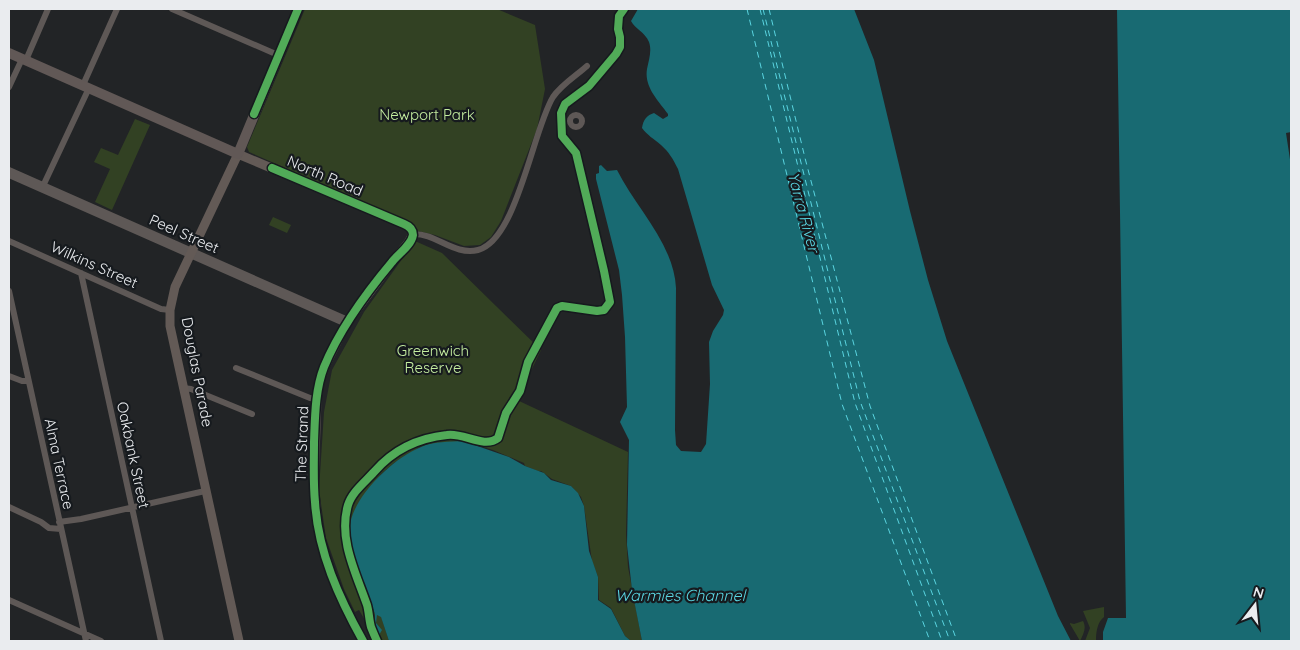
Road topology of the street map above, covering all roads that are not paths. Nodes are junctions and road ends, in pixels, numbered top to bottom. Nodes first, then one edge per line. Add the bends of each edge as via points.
1 (48, 9) edge
2 (117, 9) edge
3 (172, 9) edge
4 (298, 9) edge
5 (9, 53) edge
6 (278, 55) junction
7 (24, 59) junction
8 (587, 66) dead end
9 (9, 87) edge
10 (86, 87) junction
11 (238, 154) junction
12 (9, 170) edge
13 (9, 175) edge
14 (44, 186) junction
15 (410, 235) junction
16 (9, 241) edge
17 (190, 253) junction
18 (81, 273) junction
19 (9, 291) edge
20 (170, 310) junction
21 (347, 322) junction
22 (236, 368) dead end
23 (9, 376) edge
24 (28, 381) junction
25 (183, 388) junction
26 (317, 399) junction
27 (252, 414) dead end
28 (206, 491) junction
29 (9, 507) edge
30 (132, 508) junction
31 (60, 525) junction
32 (9, 600) edge
33 (84, 634) junction
34 (86, 641) edge
35 (101, 641) edge
36 (162, 641) edge
37 (239, 641) edge
38 (362, 641) edge

1 - 7 street
2 - 10 street
3 - 6 street
4 - 6 main road, Douglas Parade
5 - 7 main road, North Road
6 - 11 main road, Douglas Parade
7 - 9 street
7 - 10 main road, North Road
8 - 15 street via 554,95 544,114 525,175 496,239 483,248 472,250 457,248 427,235
10 - 11 main road, North Road
10 - 14 street
11 - 15 street, North Road via 408,226
11 - 17 street, Douglas Parade
12 - 14 street, Peel Street
13 - 17 street, Peel Street
14 - 17 street, Peel Street
15 - 21 street, The Strand
16 - 18 street, Wilkins Street
17 - 20 street, Douglas Parade via 175,287
17 - 21 street, Peel Street
18 - 20 street, Wilkins Street
18 - 30 street, Oakbank Street
19 - 24 street, Alma Terrace
20 - 25 street, Douglas Parade via 172,339
21 - 26 street, The Strand via 325,366
22 - 26 street
23 - 24 street
24 - 31 street, Alma Terrace
25 - 27 street
25 - 28 street, Douglas Parade
26 - 38 street, The Strand via 314,484 318,527 326,561
28 - 30 street
28 - 37 street, Douglas Parade
29 - 31 street via 40,521
30 - 31 street
30 - 36 street, Oakbank Street
31 - 33 street, Alma Terrace
32 - 33 street
33 - 34 street, Alma Terrace
33 - 35 street

